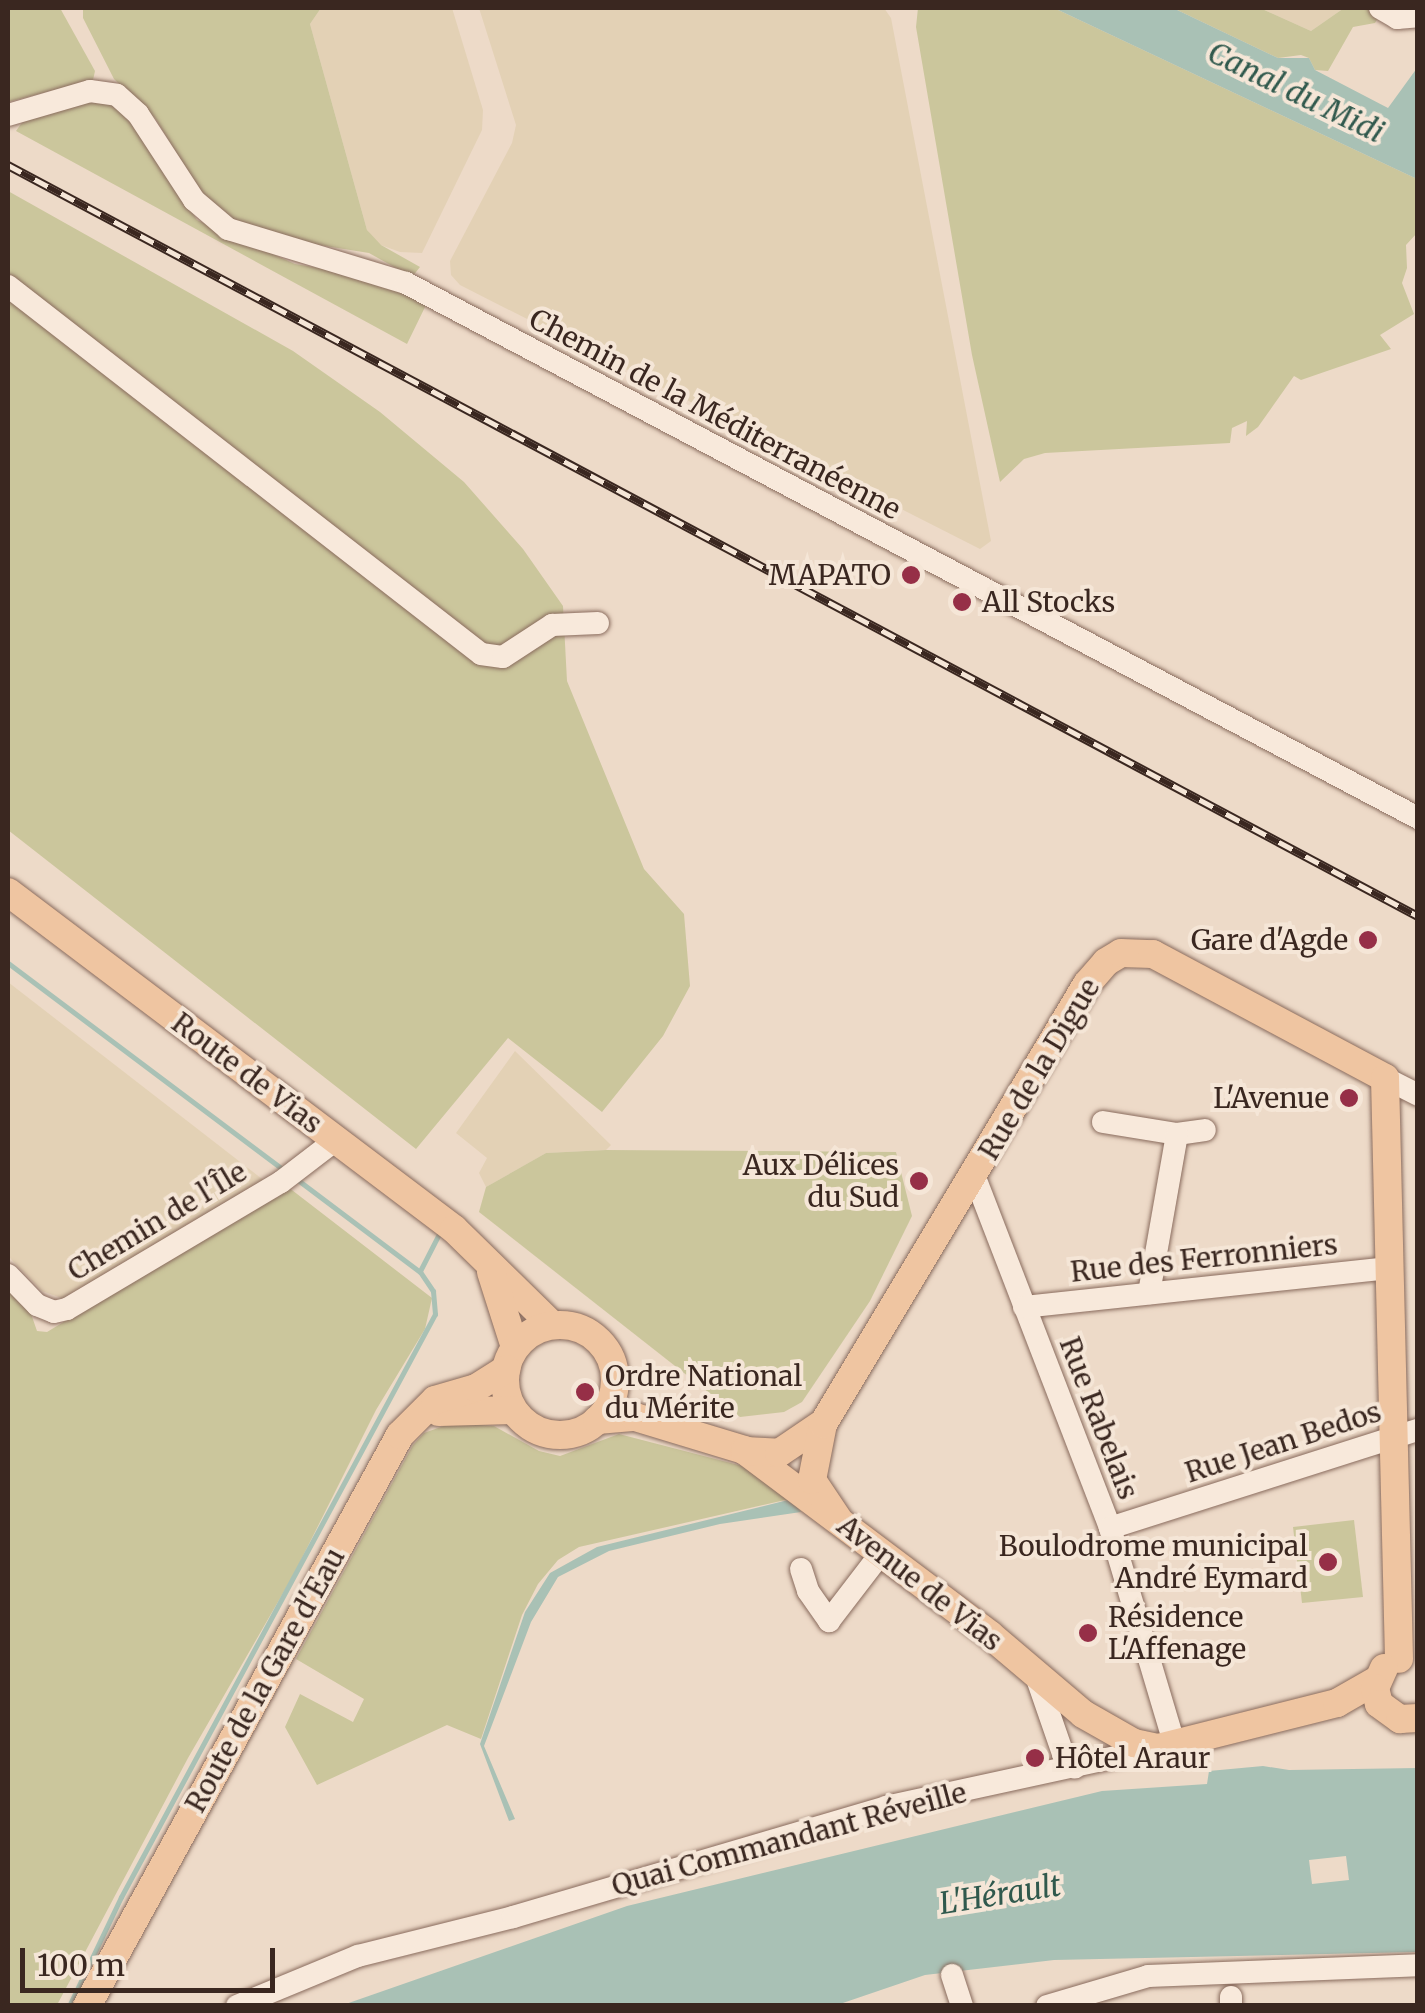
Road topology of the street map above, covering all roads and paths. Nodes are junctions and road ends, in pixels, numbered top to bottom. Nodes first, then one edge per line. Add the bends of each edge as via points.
1 (1380, 8) edge
2 (1418, 16) edge
3 (8, 116) edge
4 (8, 286) edge
5 (598, 623) dead end
6 (1418, 818) edge
7 (8, 892) edge
8 (1385, 1078) junction
9 (1418, 1095) edge
10 (1104, 1122) dead end
11 (1205, 1130) dead end
12 (1177, 1134) junction
13 (347, 1148) junction
14 (974, 1176) junction
15 (484, 1257) junction
16 (1390, 1268) junction
17 (8, 1275) edge
18 (1149, 1294) junction
19 (1024, 1307) junction
20 (552, 1325) junction
21 (510, 1358) junction
22 (616, 1381) junction
23 (513, 1410) junction
24 (418, 1415) junction
25 (597, 1420) junction
26 (822, 1424) junction
27 (677, 1426) junction
28 (1406, 1434) edge
29 (744, 1450) junction
30 (838, 1520) junction
31 (1110, 1528) junction
32 (882, 1552) junction
33 (801, 1569) dead end
34 (1408, 1660) edge
35 (1035, 1673) junction
36 (1398, 1712) edge
37 (1166, 1746) junction
38 (1075, 1768) junction
39 (116, 1948) junction
40 (1418, 1965) edge
41 (952, 1975) dead end
42 (87, 2006) edge
43 (112, 2006) edge
44 (238, 2006) edge
45 (962, 2006) edge
46 (1046, 2006) edge

1 - 2 street via 1397,18
3 - 6 street, Chemin de la Méditerranéenne via 90,91 117,95 138,114 194,200 228,229 406,283
4 - 5 street via 481,654 502,658 552,626
7 - 13 main road, Route de Vias
8 - 9 street, Rue de la Digue
8 - 14 main road, Rue de la Digue via 1153,954 1121,953 1087,984
8 - 16 main road
10 - 12 street
11 - 12 street
12 - 18 street
13 - 15 main road, Route de Vias
13 - 17 street, Chemin de l'Île via 66,1310 37,1305
14 - 19 street, Rue Rabelais
14 - 26 main road, Rue de la Digue
15 - 20 main road, Route de Vias
15 - 21 main road, Route de Vias via 503,1299
16 - 18 street, Rue des Ferronniers
16 - 28 main road
18 - 19 street, Rue des Ferronniers
19 - 31 street, Rue Rabelais
20 - 21 main road via 530,1333
20 - 22 main road via 595,1338
21 - 23 main road via 506,1393
21 - 24 main road, Route de la Gare d'Eau via 476,1388 436,1400
22 - 25 main road
22 - 27 main road, Avenue de Vias
23 - 24 main road
23 - 25 main road via 550,1434 575,1432
24 - 39 main road, Route de la Gare d'Eau via 400,1434
25 - 27 main road, Avenue de Vias via 635,1417
26 - 29 main road, Rue de la Digue via 780,1453
26 - 30 main road, Rue de la Digue via 812,1480
27 - 29 main road, Avenue de Vias
28 - 31 street, Rue Jean Bedos
28 - 34 main road
29 - 30 main road, Avenue de Vias
30 - 32 main road, Avenue de Vias
31 - 37 street, Rue Rabelais
32 - 33 street via 830,1622
32 - 35 main road, Avenue de Vias
34 - 36 main road, Quai Commandant Réveille via 1382,1670
35 - 37 main road, Avenue de Vias via 1108,1731
35 - 38 street via 1063,1754
36 - 37 main road, Quai Commandant Réveille via 1350,1700
37 - 38 street, Quai Commandant Réveille
38 - 44 street, Quai Commandant Réveille via 886,1807 358,1956
39 - 42 main road, Route de la Gare d'Eau
39 - 43 main road, Route de la Gare d'Eau
40 - 46 street via 1148,1976
41 - 45 street

